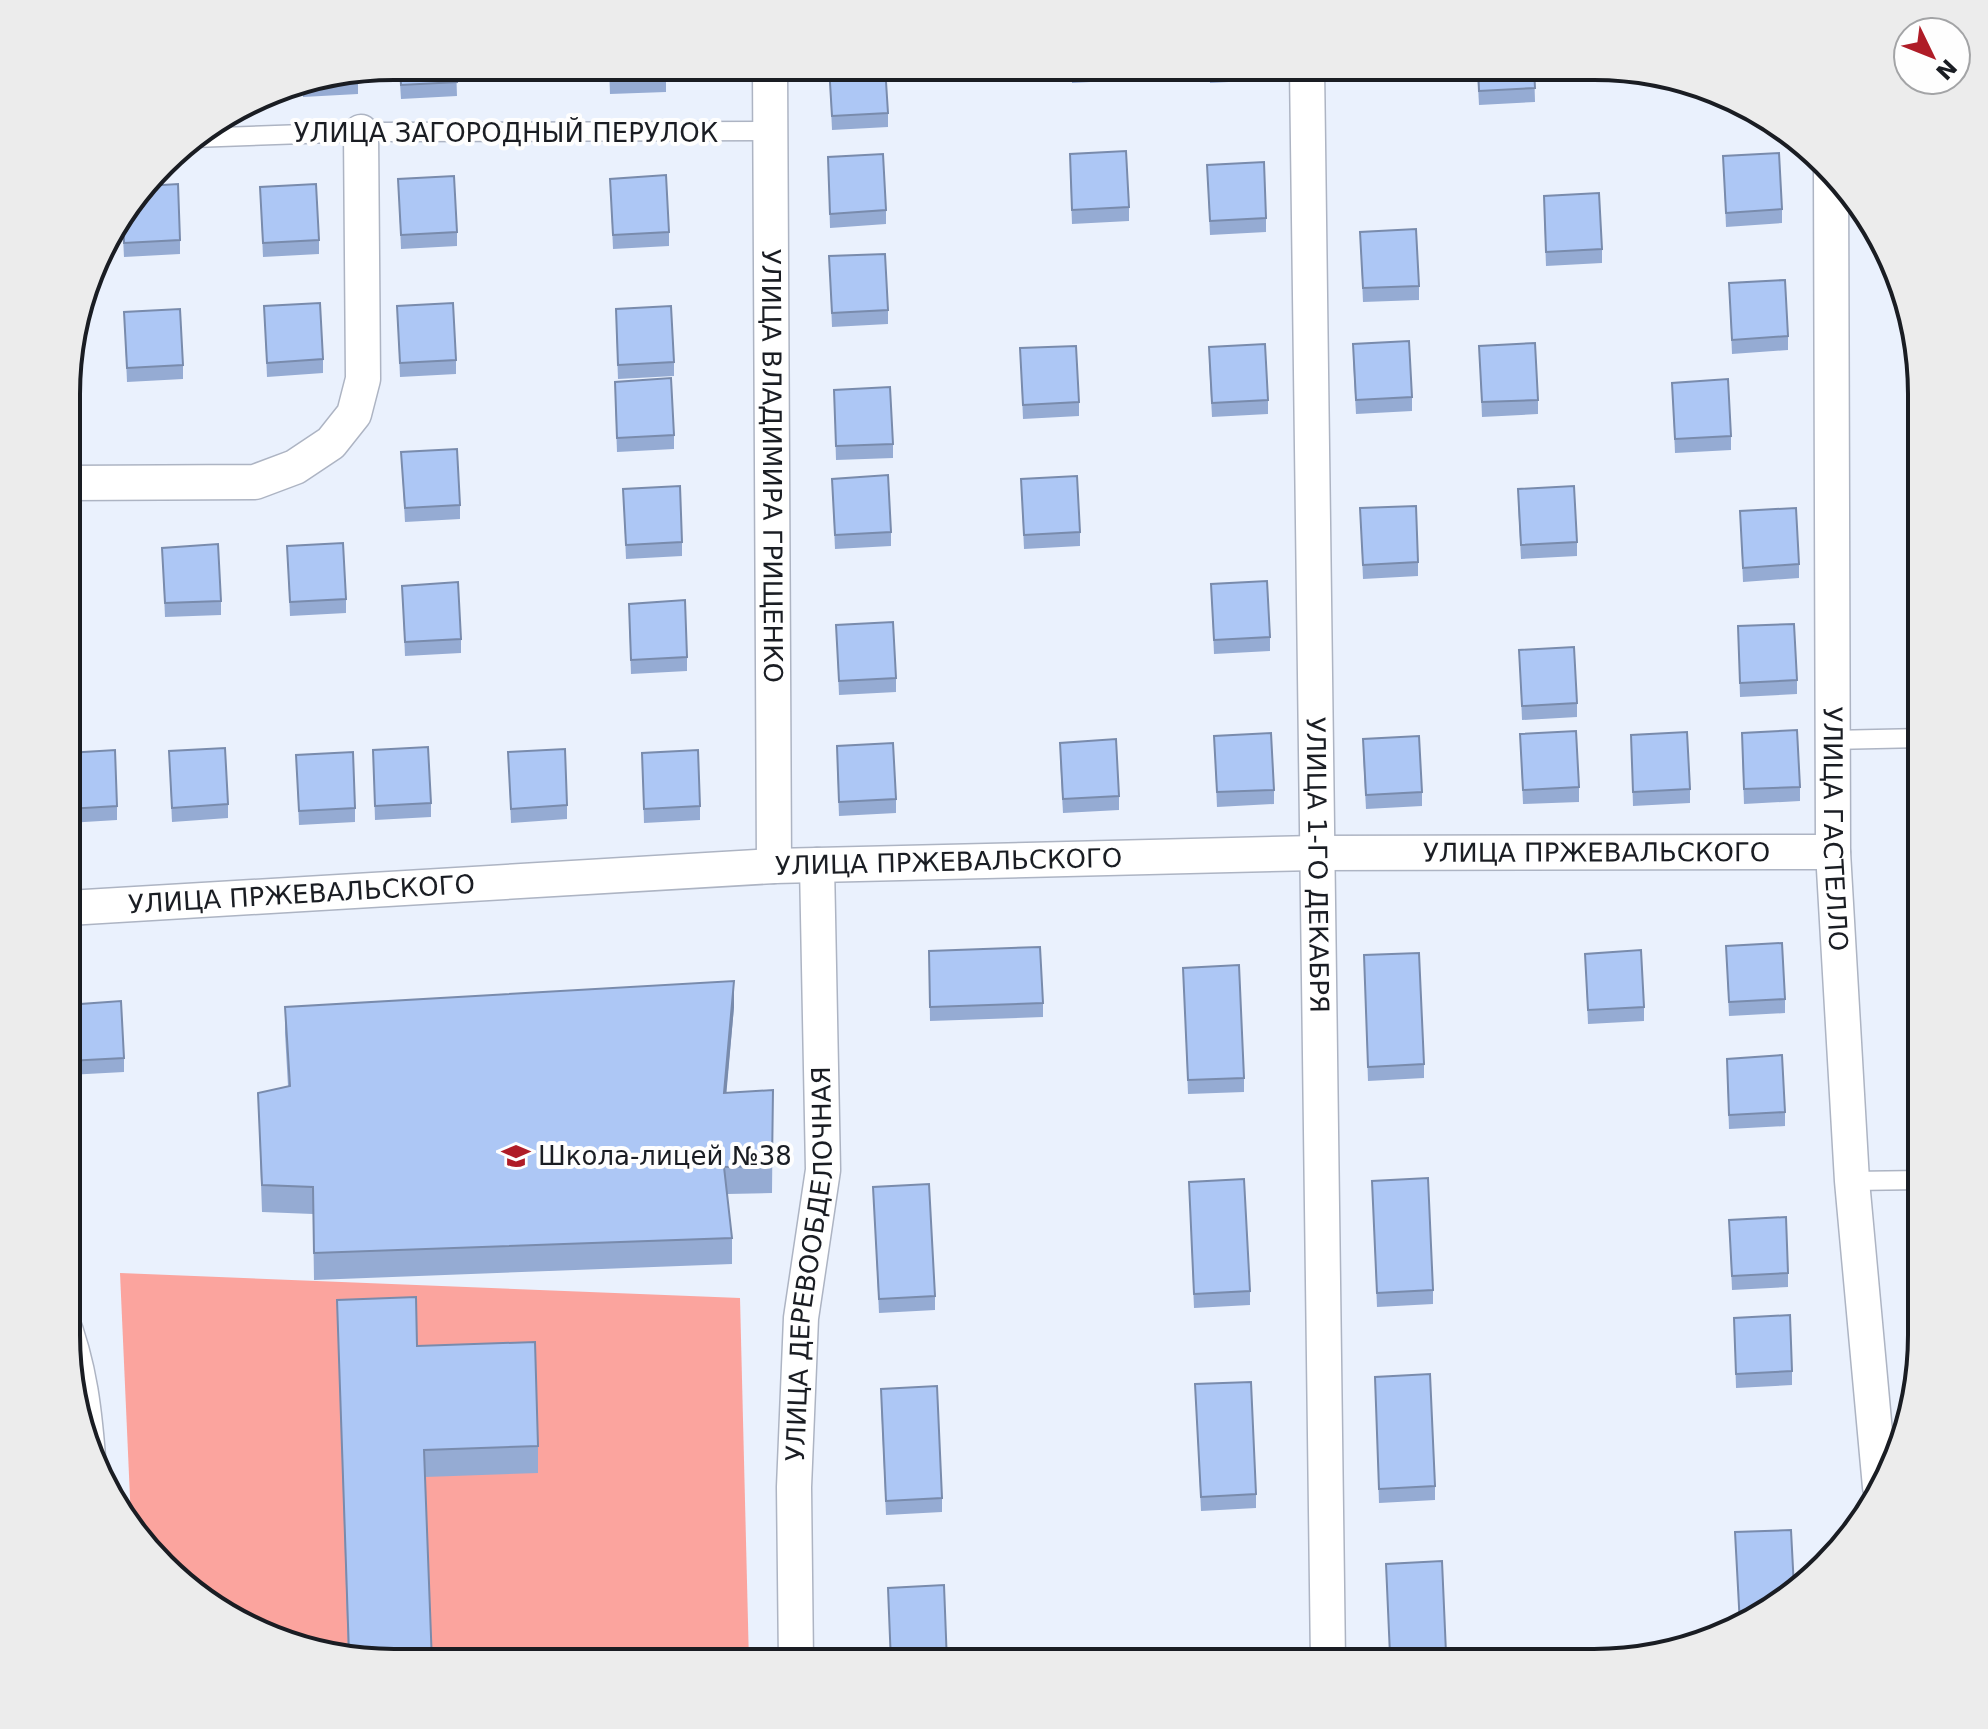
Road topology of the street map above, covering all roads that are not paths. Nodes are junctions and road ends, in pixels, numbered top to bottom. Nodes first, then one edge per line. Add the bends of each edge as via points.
1 (770, 80) edge
2 (1307, 80) edge
3 (772, 131) junction
4 (361, 132) junction
5 (213, 137) edge
6 (1831, 188) edge
7 (80, 483) edge
8 (1908, 738) edge
9 (1831, 740) junction
10 (1833, 852) junction
11 (1316, 853) junction
12 (817, 865) junction
13 (774, 866) junction
14 (80, 907) edge
15 (1908, 1180) edge
16 (1852, 1181) junction
17 (80, 1344) edge
18 (94, 1427) edge
19 (1878, 1469) edge
20 (796, 1649) edge
21 (1328, 1649) edge

1 - 3 street, УЛИЦА ВЛАДИМИРА ГРИЩЕНКО
2 - 11 street, УЛИЦА 1-ГО ДЕКАБРЯ
3 - 4 lane, УЛИЦА ЗАГОРОДНЫЙ ПЕРУЛОК
3 - 13 street, УЛИЦА ВЛАДИМИРА ГРИЩЕНКО
4 - 5 lane, УЛИЦА ЗАГОРОДНЫЙ ПЕРУЛОК
4 - 7 street via 363,379 354,414 331,443 295,467 255,482
6 - 9 street, УЛИЦА ГАСТЕЛЛО
8 - 9 lane
9 - 10 street, УЛИЦА ГАСТЕЛЛО
10 - 11 street, УЛИЦА ПРЖЕВАЛЬСКОГО
10 - 16 street, УЛИЦА ГАСТЕЛЛО
11 - 12 street, УЛИЦА ПРЖЕВАЛЬСКОГО
11 - 21 street, УЛИЦА 1-ГО ДЕКАБРЯ
12 - 13 street, УЛИЦА ПРЖЕВАЛЬСКОГО
12 - 20 street, УЛИЦА ДЕРЕВООБДЕЛОЧНАЯ via 823,1170 801,1318 794,1487
13 - 14 street, УЛИЦА ПРЖЕВАЛЬСКОГО
15 - 16 lane
16 - 19 street, УЛИЦА ГАСТЕЛЛО
17 - 18 lane

